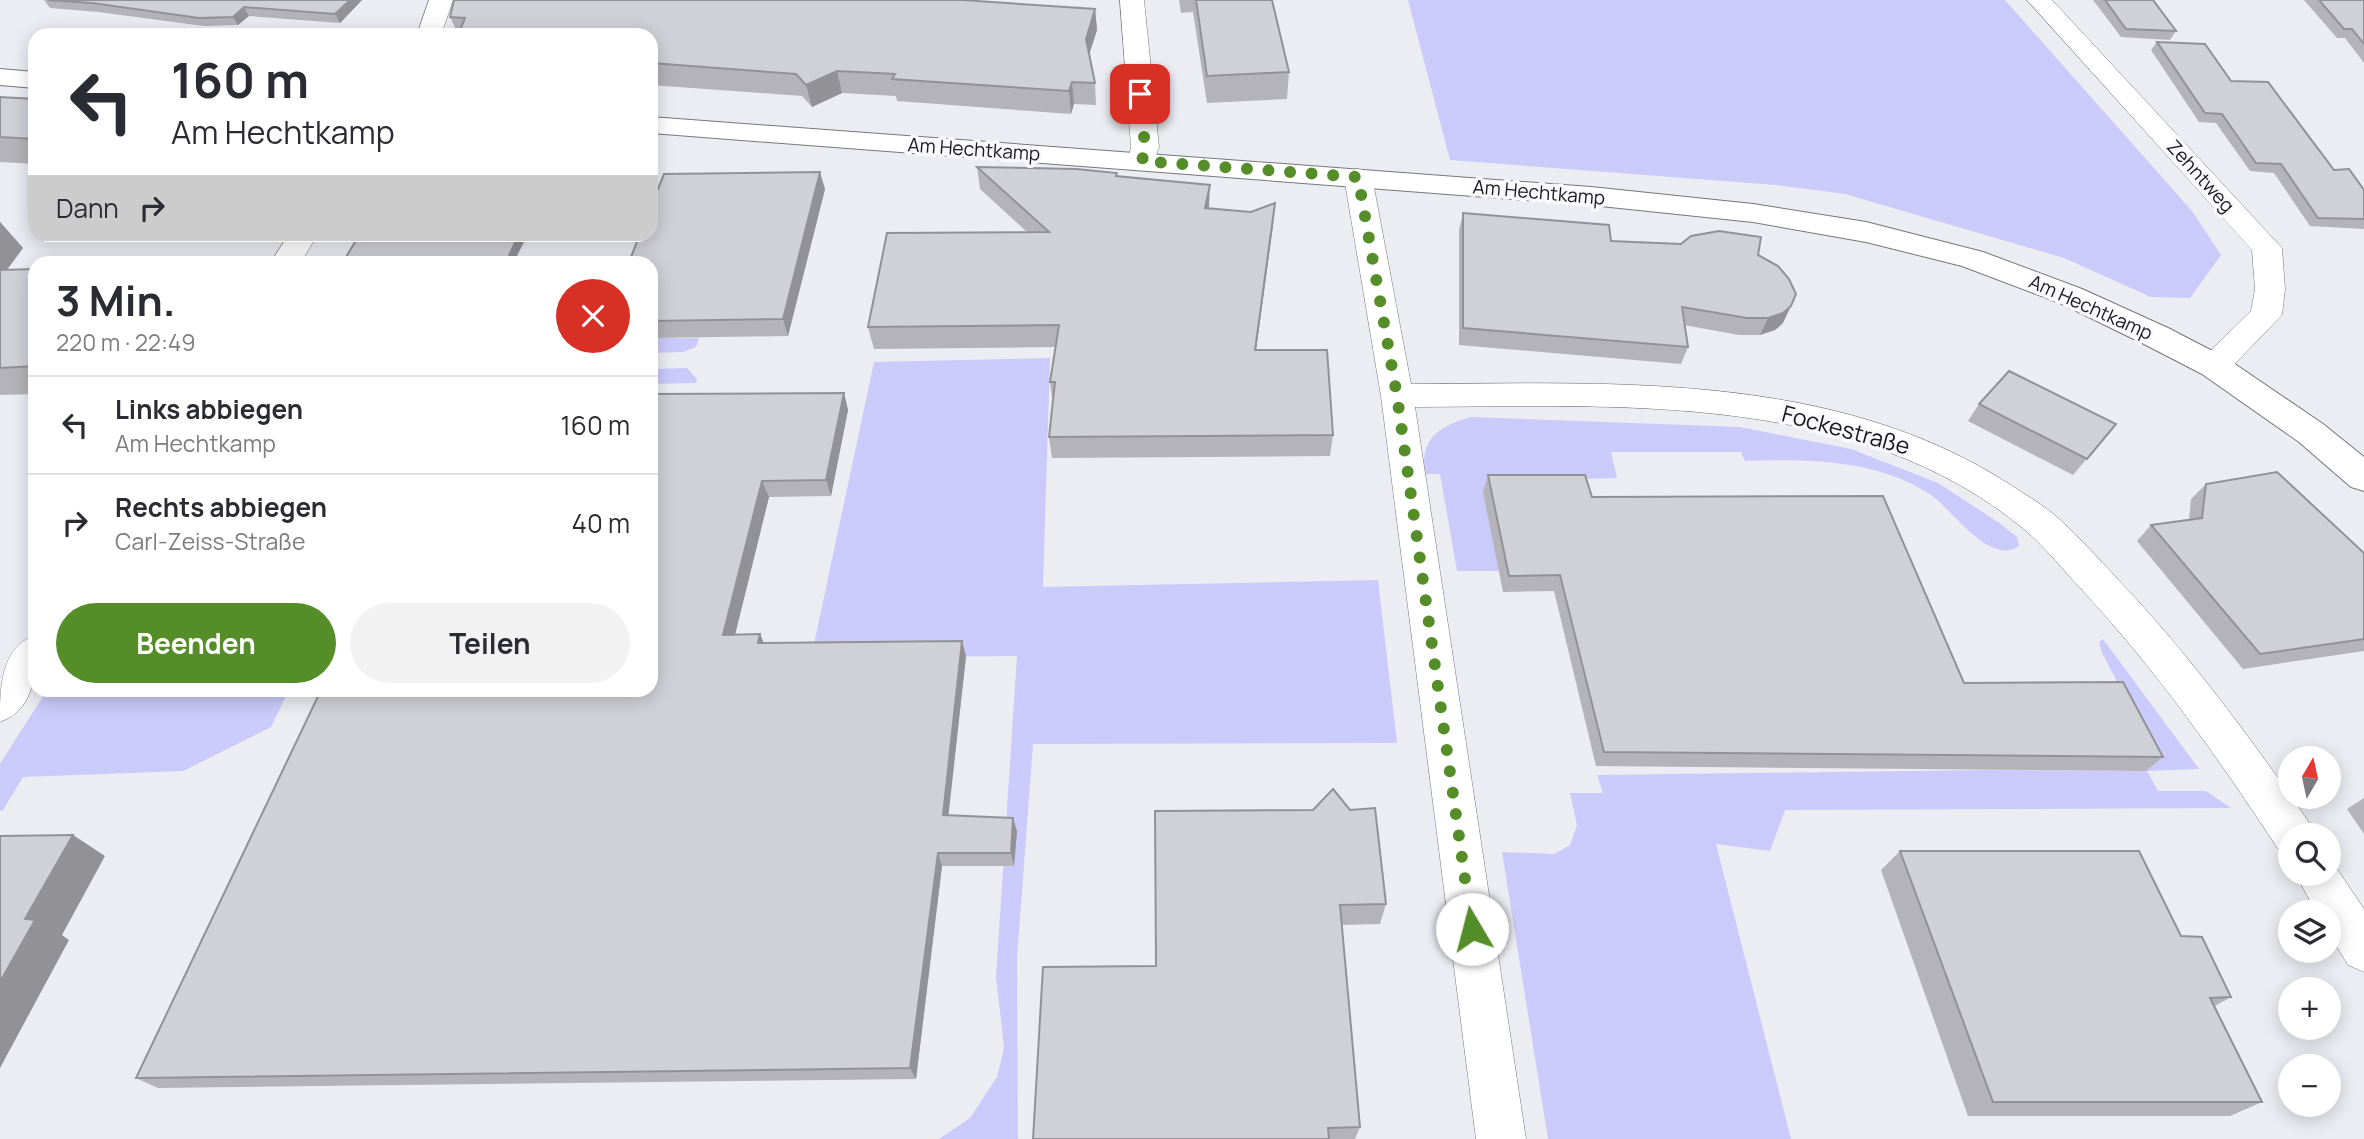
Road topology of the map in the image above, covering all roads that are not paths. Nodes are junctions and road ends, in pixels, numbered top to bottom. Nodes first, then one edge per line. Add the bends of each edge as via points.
1 (441, 0) edge
2 (1132, 0) edge
3 (2039, 0) edge
4 (431, 28) edge
5 (0, 77) edge
6 (28, 79) edge
7 (658, 126) edge
8 (1142, 161) junction
9 (1358, 177) junction
10 (2214, 366) junction
11 (1397, 396) junction
12 (2364, 477) edge
13 (28, 662) edge
14 (0, 705) edge
15 (2285, 823) edge
16 (2325, 886) edge
17 (2364, 950) edge
18 (1501, 1139) edge

1 - 4 street
2 - 8 street via 1145,147
3 - 10 street, Zehntweg via 2267,248 2270,289 2266,315
5 - 6 street
7 - 8 street, Am Hechtkamp
8 - 9 street, Am Hechtkamp
9 - 10 street, Am Hechtkamp via 1685,205 1878,235 1972,258 2021,276
9 - 11 street
10 - 12 street, Am Hechtkamp via 2311,433
11 - 15 street, Fockestraße via 1617,396 1720,402 1834,422 1941,459 2031,515 2113,598 2218,726
11 - 18 street
13 - 14 street
16 - 17 street

